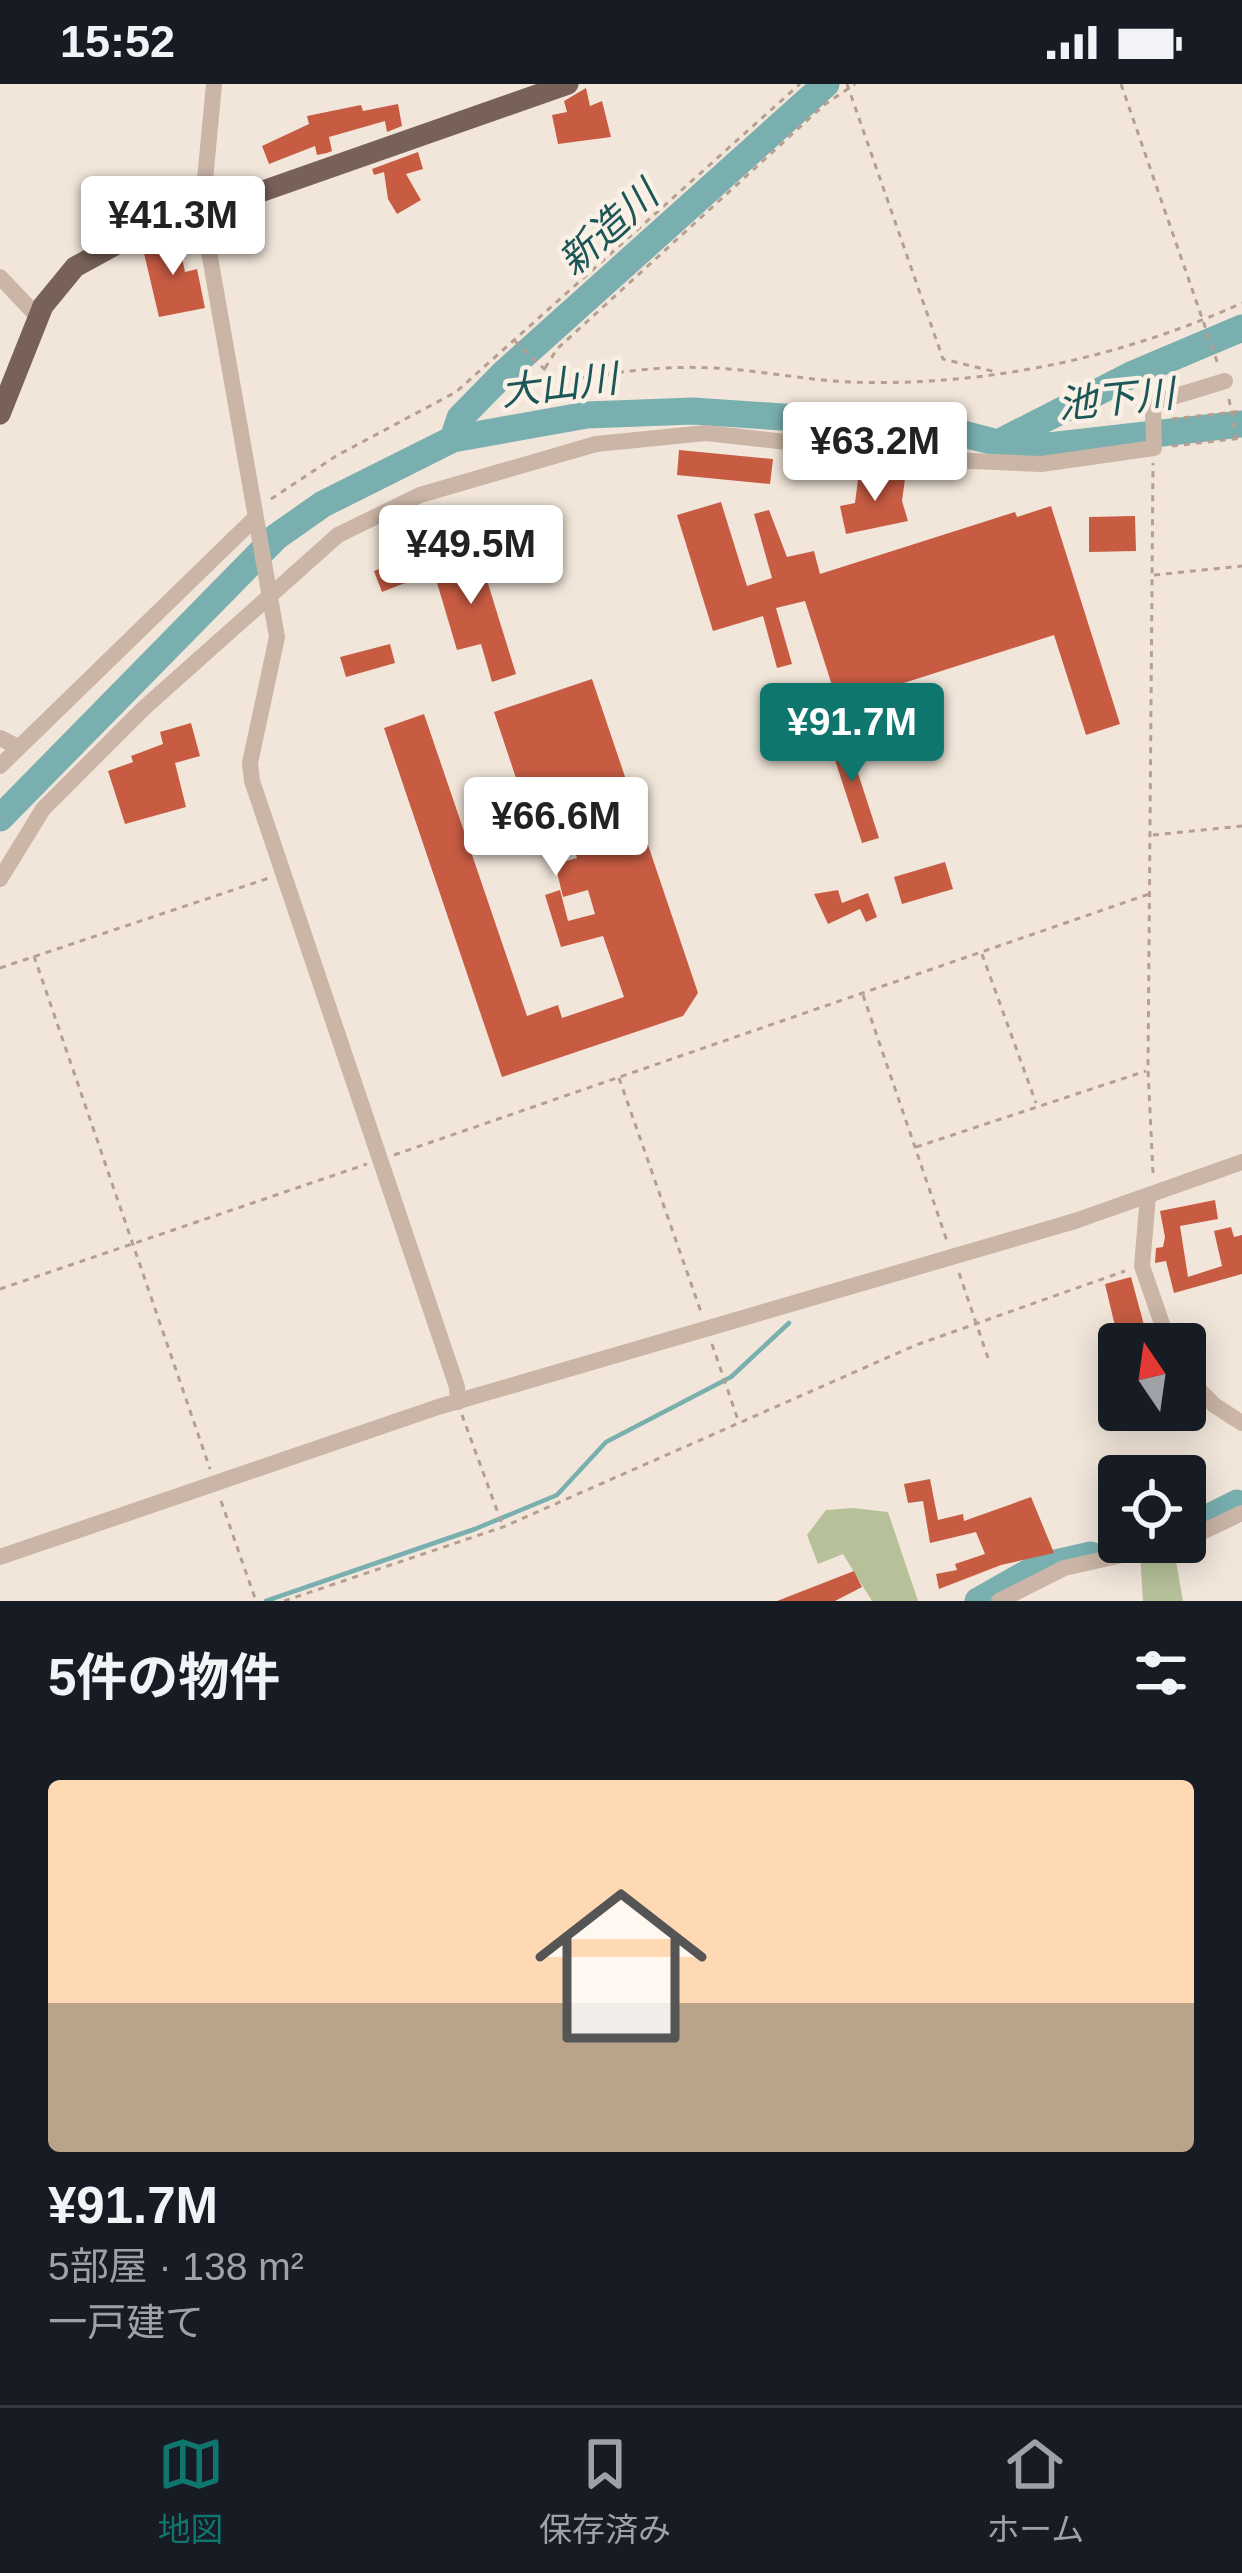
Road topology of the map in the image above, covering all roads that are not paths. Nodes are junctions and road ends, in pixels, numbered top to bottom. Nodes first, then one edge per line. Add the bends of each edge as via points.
1 (214, 84) edge
2 (568, 84) edge
3 (202, 212) junction
4 (0, 277) edge
5 (38, 317) junction
6 (1225, 381) dead end
7 (0, 414) edge
8 (255, 514) junction
9 (270, 594) junction
10 (0, 738) edge
11 (17, 747) junction
12 (0, 766) edge
13 (0, 879) edge
14 (1242, 1162) edge
15 (1148, 1196) junction
16 (1162, 1323) edge
17 (1206, 1397) edge
18 (458, 1402) junction
19 (1242, 1423) edge
20 (1242, 1514) edge
21 (1206, 1530) edge
22 (0, 1557) edge
23 (1098, 1560) edge
24 (999, 1601) edge

1 - 3 street
2 - 3 main road
3 - 5 main road via 75,267
3 - 8 street
4 - 5 street
5 - 7 main road
6 - 9 street via 1153,403 1154,448 1041,464 706,433 596,444 420,495 338,536
8 - 9 street
8 - 11 street
9 - 13 street via 65,785
9 - 18 street via 277,637 252,781
10 - 11 street
11 - 12 street
14 - 15 street
15 - 16 street via 1142,1266
15 - 18 street
17 - 19 street
18 - 22 street
20 - 21 street
23 - 24 street

